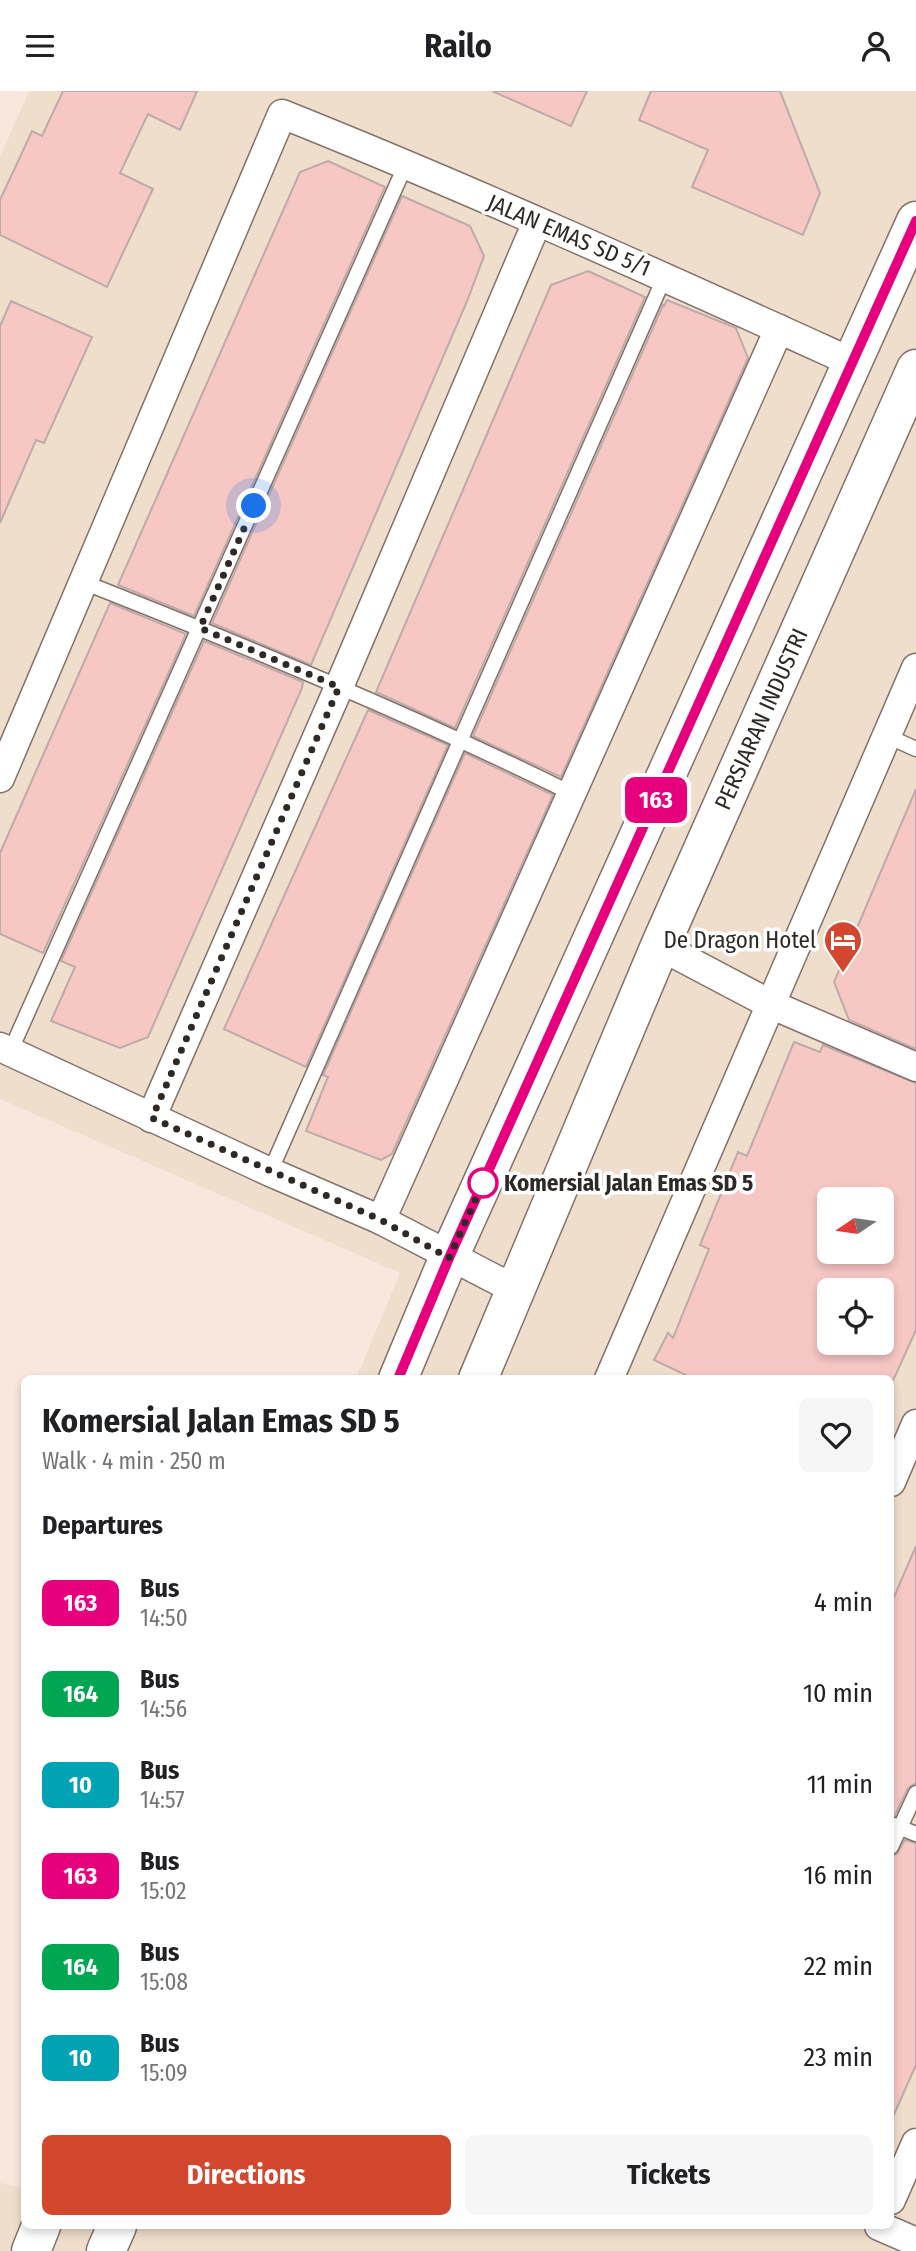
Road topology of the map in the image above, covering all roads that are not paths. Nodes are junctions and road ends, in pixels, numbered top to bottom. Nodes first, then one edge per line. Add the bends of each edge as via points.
1 (406, 164) junction
2 (916, 221) edge
3 (537, 222) junction
4 (665, 276) junction
5 (779, 329) junction
6 (854, 363) junction
7 (916, 369) edge
8 (83, 582) junction
9 (200, 628) junction
10 (916, 668) edge
11 (339, 687) junction
12 (887, 736) junction
13 (461, 739) junction
14 (916, 749) edge
15 (0, 778) edge
16 (571, 793) junction
17 (660, 946) junction
18 (771, 1004) junction
19 (5, 1050) edge
20 (916, 1067) edge
21 (152, 1118) junction
22 (270, 1172) junction
23 (381, 1220) junction
24 (449, 1258) junction
25 (516, 1290) junction
26 (400, 1375) edge
27 (480, 1375) edge
28 (613, 1375) edge
29 (916, 1424) edge
30 (894, 1475) edge
31 (916, 1793) edge
32 (895, 1826) edge
33 (916, 1834) edge
34 (916, 2143) edge
35 (894, 2193) edge
36 (40, 2229) edge
37 (116, 2229) edge
38 (886, 2229) edge
39 (916, 2242) edge
40 (31, 2251) edge
41 (106, 2251) edge

1 - 3 street, JALAN EMAS SD 5/1
1 - 8 street, JALAN EMAS SD 5/1 via 282,114
1 - 9 lane
2 - 6 street
3 - 4 street, JALAN EMAS SD 5/1
3 - 11 street
4 - 5 street, JALAN EMAS SD 5/1
4 - 13 lane
5 - 6 street, JALAN EMAS SD 5/1
5 - 16 street
6 - 24 street
7 - 17 street, PERSIARAN INDUSTRI
8 - 9 lane
8 - 15 street
9 - 11 lane
9 - 19 lane
10 - 12 street
11 - 13 lane
11 - 21 street
12 - 14 lane
12 - 18 street
13 - 16 lane
13 - 22 lane
16 - 23 street
17 - 18 street
17 - 25 street, PERSIARAN INDUSTRI
18 - 20 street
18 - 28 street
19 - 21 street
21 - 22 street
22 - 23 street
23 - 24 street
24 - 25 street
24 - 26 street
25 - 27 street, PERSIARAN INDUSTRI
29 - 30 street
31 - 32 lane
32 - 33 lane
34 - 35 street
36 - 40 street
37 - 41 street
38 - 39 street

